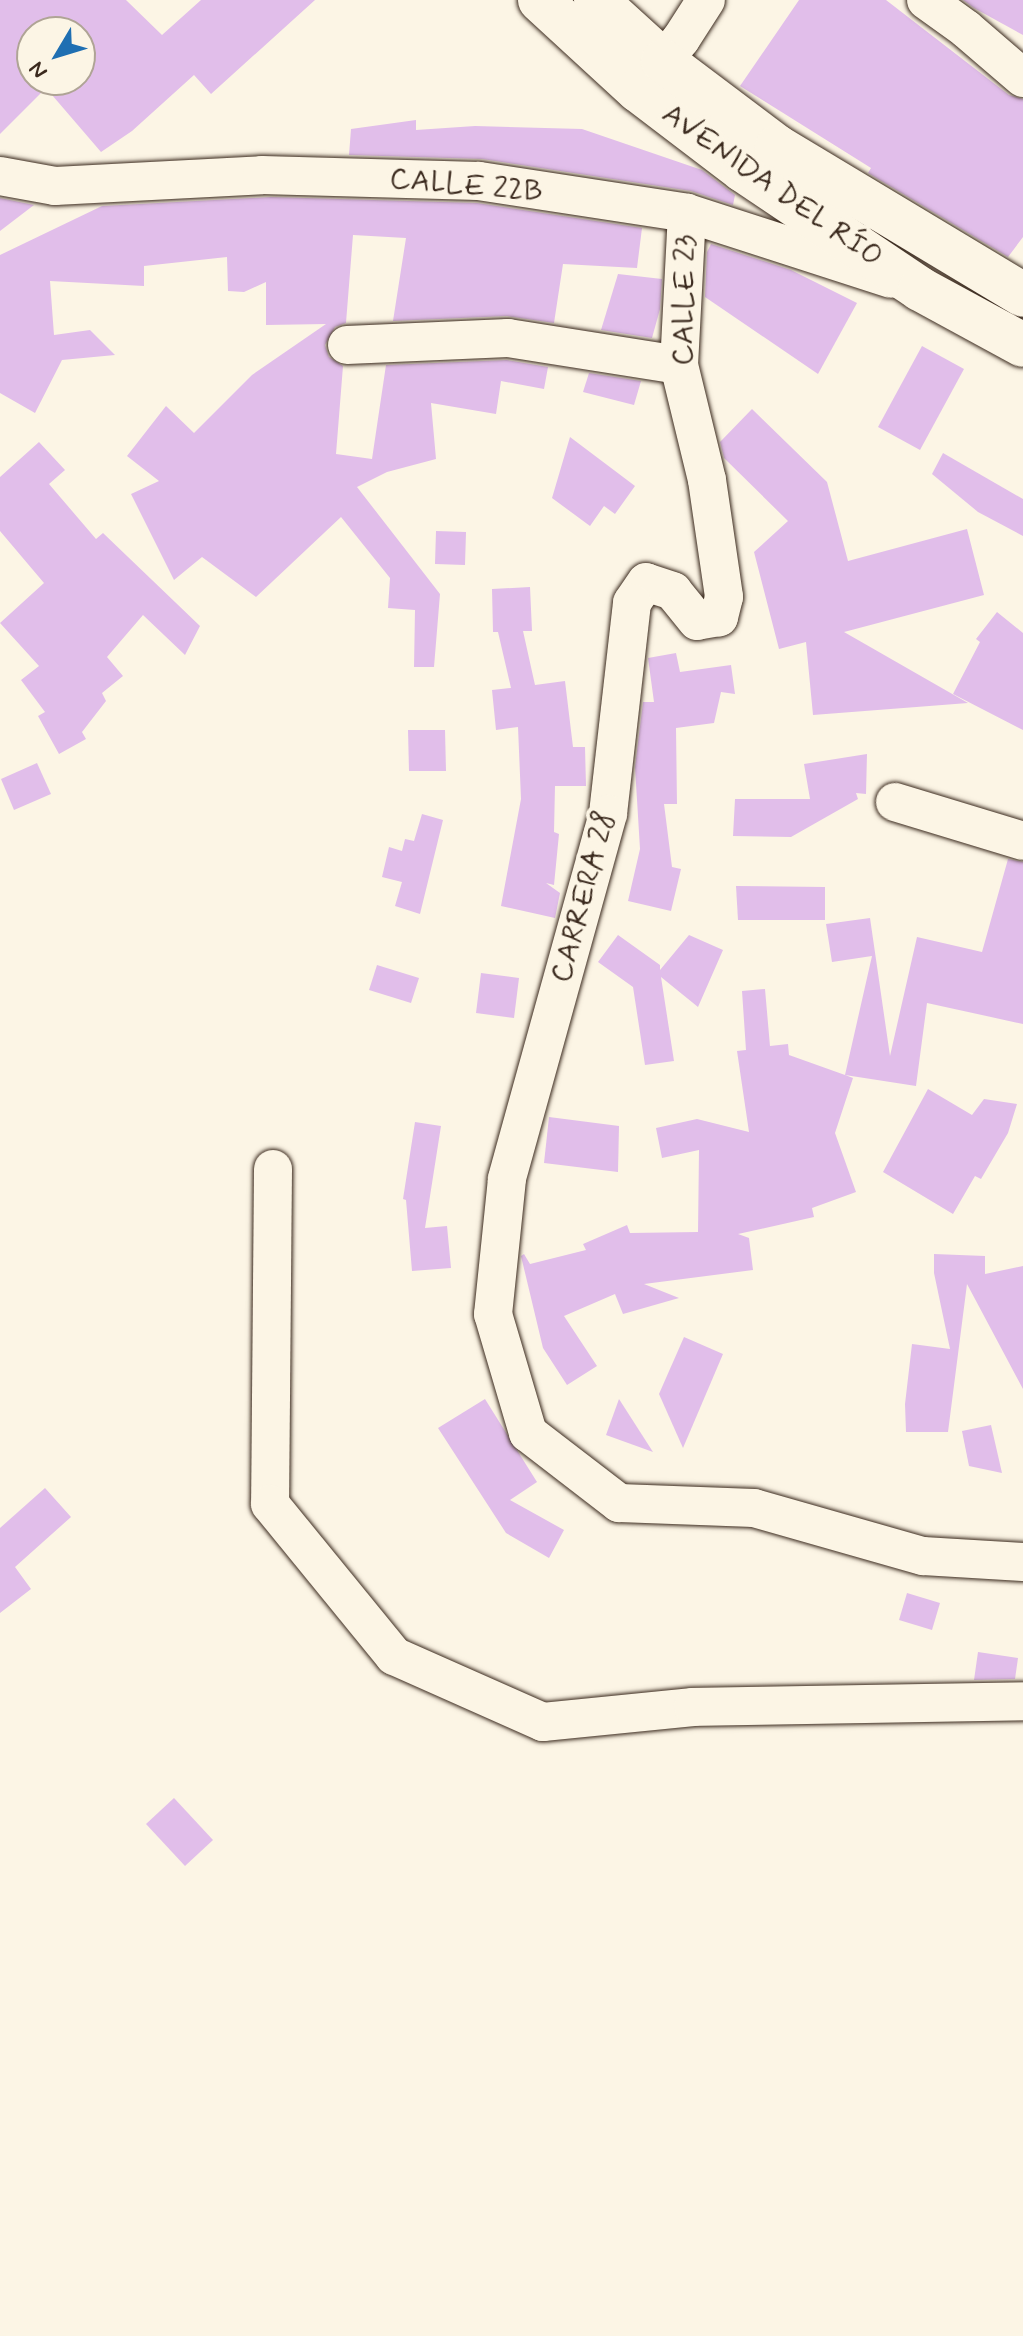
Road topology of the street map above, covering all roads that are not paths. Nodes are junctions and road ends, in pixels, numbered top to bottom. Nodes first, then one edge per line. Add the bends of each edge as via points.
1 (540, 0) edge
2 (596, 0) edge
3 (706, 0) edge
4 (926, 0) edge
5 (651, 76) junction
6 (1023, 78) edge
7 (0, 176) edge
8 (687, 213) junction
9 (920, 289) junction
10 (1023, 295) edge
11 (347, 345) dead end
12 (1023, 345) edge
13 (679, 365) junction
14 (707, 480) joint
15 (895, 802) dead end
16 (1023, 841) edge
17 (273, 1169) dead end
18 (1023, 1562) edge
19 (1023, 1701) edge

1 - 5 main road, AVENIDA DEL RÍO
2 - 5 main road, AVENIDA DEL RÍO
3 - 5 street
4 - 6 street
5 - 9 main road, AVENIDA DEL RÍO via 743,170
5 - 10 main road, AVENIDA DEL RÍO
7 - 8 street, CALLE 22B via 55,186 262,175 479,181
8 - 9 street, CALLE 22B
8 - 13 street, CALLE 23
9 - 12 main road, AVENIDA DEL RÍO
11 - 13 street via 508,338
13 - 14 street, CALLE 23
14 - 18 street, CARRERA 28 via 724,597 719,617 697,621 673,591 646,582 632,603 608,814 507,1179 493,1314 528,1433 619,1503 754,1508 923,1556
15 - 16 street
17 - 19 street via 270,1504 394,1656 543,1722 693,1707

